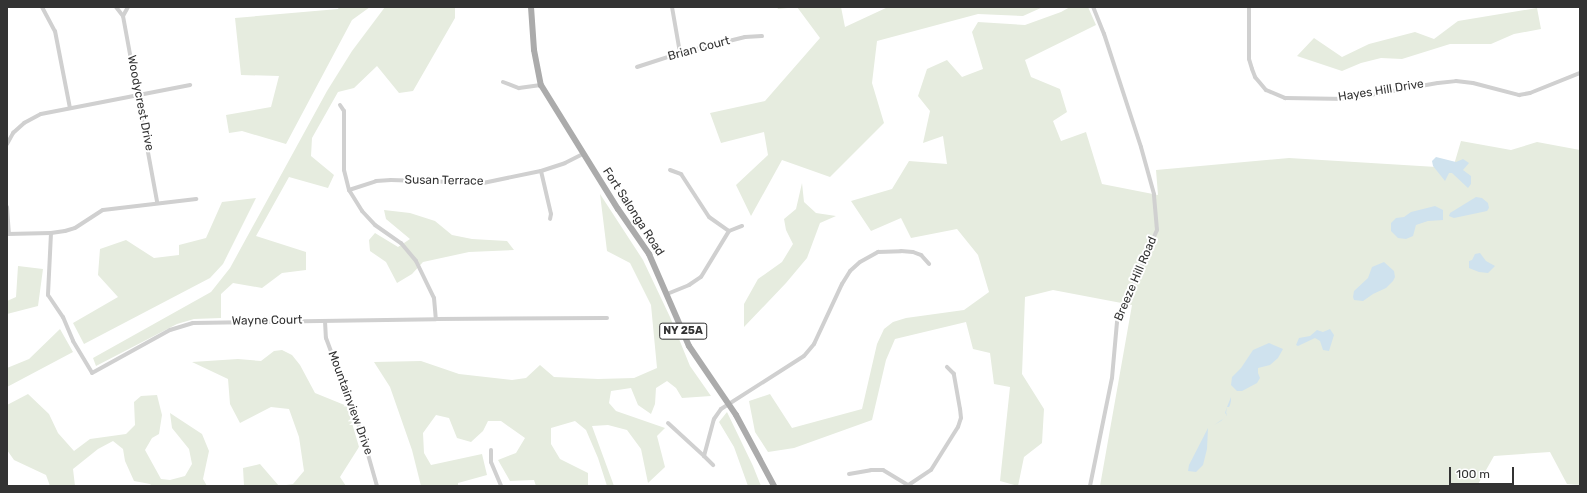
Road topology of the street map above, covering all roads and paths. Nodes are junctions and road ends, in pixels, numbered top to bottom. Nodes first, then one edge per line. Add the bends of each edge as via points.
1 (42, 7) edge
2 (116, 7) edge
3 (128, 7) edge
4 (531, 7) edge
5 (672, 7) edge
6 (1093, 7) edge
7 (1249, 7) edge
8 (123, 16) junction
9 (762, 36) dead end
10 (680, 53) junction
11 (637, 67) dead end
12 (1580, 73) edge
13 (503, 82) dead end
14 (190, 85) dead end
15 (541, 85) junction
16 (138, 94) junction
17 (340, 105) dead end
18 (70, 108) junction
19 (8, 139) edge
20 (7, 144) edge
21 (583, 154) junction
22 (670, 170) dead end
23 (541, 171) junction
24 (349, 190) junction
25 (196, 199) dead end
26 (157, 202) junction
27 (7, 207) edge
28 (550, 219) dead end
29 (742, 226) dead end
30 (729, 231) junction
31 (52, 233) junction
32 (8, 234) edge
33 (929, 264) dead end
34 (667, 294) junction
35 (607, 318) dead end
36 (436, 319) junction
37 (325, 321) junction
38 (948, 367) dead end
39 (728, 403) junction
40 (668, 423) dead end
41 (491, 450) dead end
42 (704, 456) junction
43 (713, 465) dead end
44 (849, 474) dead end
45 (377, 486) edge
46 (501, 486) edge
47 (774, 486) edge
48 (907, 486) edge
49 (1090, 486) edge

1 - 18 street via 55,31
2 - 8 street, Woodycrest Drive
3 - 8 street
4 - 15 main road, Fort Salonga Road / NY 25A via 534,50
5 - 10 street
6 - 49 street, Breeze Hill Road via 1141,147 1154,194 1157,230 1117,322 1112,378
7 - 12 street, Hayes Hill Drive via 1249,59 1252,70 1266,90 1285,98 1347,98 1456,81 1519,95
8 - 16 street, Woodycrest Drive
9 - 10 street, Brian Court via 745,37
10 - 11 street, Brian Court
13 - 15 street via 519,88
14 - 16 street
15 - 21 main road, Fort Salonga Road / NY 25A
16 - 18 street
16 - 26 street, Woodycrest Drive
17 - 24 street via 344,110 344,170
18 - 19 street via 32,117
19 - 20 street
21 - 23 street, Susan Terrace
21 - 34 main road, Fort Salonga Road / NY 25A via 649,254
22 - 30 street via 681,174 709,217
23 - 24 street, Susan Terrace via 473,183 376,181
23 - 28 street
24 - 36 street via 362,211 375,225 410,252 431,288
25 - 26 street
26 - 31 street via 103,210 75,228
27 - 32 street
29 - 30 street
30 - 34 street via 700,277 689,285
31 - 32 street
31 - 37 street, Wayne Court via 48,295 63,317 92,373 125,353 182,325 214,322
33 - 39 street via 921,255 902,251 878,252 860,262 850,271 842,284 813,346 792,364
34 - 39 main road, Fort Salonga Road / NY 25A via 689,346
35 - 36 street, Wayne Court
36 - 37 street, Wayne Court
37 - 45 street, Mountainview Drive via 326,338 363,437
38 - 48 street via 954,374 961,418 958,427 931,470
39 - 42 street via 720,409 714,419
39 - 47 main road, Fort Salonga Road / NY 25A
40 - 42 street
41 - 46 street via 492,462
42 - 43 street
44 - 48 street via 883,470

